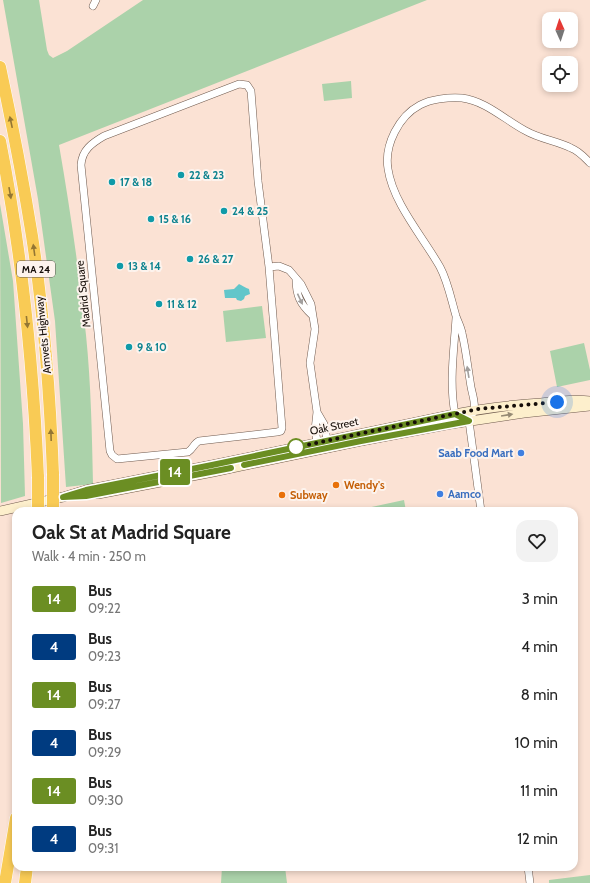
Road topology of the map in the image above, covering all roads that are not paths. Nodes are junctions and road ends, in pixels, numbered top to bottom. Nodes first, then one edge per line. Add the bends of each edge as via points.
1 (0, 67) edge
2 (0, 141) edge
3 (590, 163) edge
4 (269, 267) junction
5 (456, 316) junction
6 (590, 401) edge
7 (590, 406) edge
8 (474, 410) junction
9 (317, 412) junction
10 (455, 414) junction
11 (469, 421) junction
12 (328, 444) junction
13 (318, 446) junction
14 (18, 507) edge
15 (38, 507) edge
16 (53, 507) edge
17 (480, 507) edge
18 (12, 508) edge
19 (0, 511) edge
20 (12, 842) edge
21 (26, 871) edge
22 (528, 871) edge
23 (528, 871) edge
24 (5, 883) edge
25 (25, 883) edge
26 (530, 883) edge
27 (534, 883) edge

16 -> 1 highway, Amvets Highway / MA 24, bridge via 47,368 37,277 21,169
2 -> 15 highway, Amvets Highway / MA 24, bridge via 18,240 27,318 34,393
3 - 5 street via 572,148 531,134 486,106 468,99 450,98 420,105 402,121 390,142 388,170 404,211 440,268 449,288
4 - 4 street, Madrid Square via 250,91 247,85 239,84 104,136 87,149 81,165 109,443 114,458 188,452 199,441 281,430
4 - 9 street via 278,266 293,274 302,284 311,304 315,329 310,364
8 -> 5 street via 462,332
5 - 10 street via 452,384
6 - 8 main road, Oak Street via 548,402
11 -> 7 main road, Oak Street
8 - 10 main road, Oak Street
8 - 11 street
9 - 12 street via 324,424
9 - 13 street via 315,430
10 - 11 street
10 - 12 main road, Oak Street
11 - 12 main road, Oak Street
11 - 17 street
12 - 13 main road, Oak Street
13 - 14 main road, Oak Street via 213,472
18 - 19 main road, Oak Street
20 - 24 highway
21 - 25 highway
22 - 26 street
23 - 27 street

